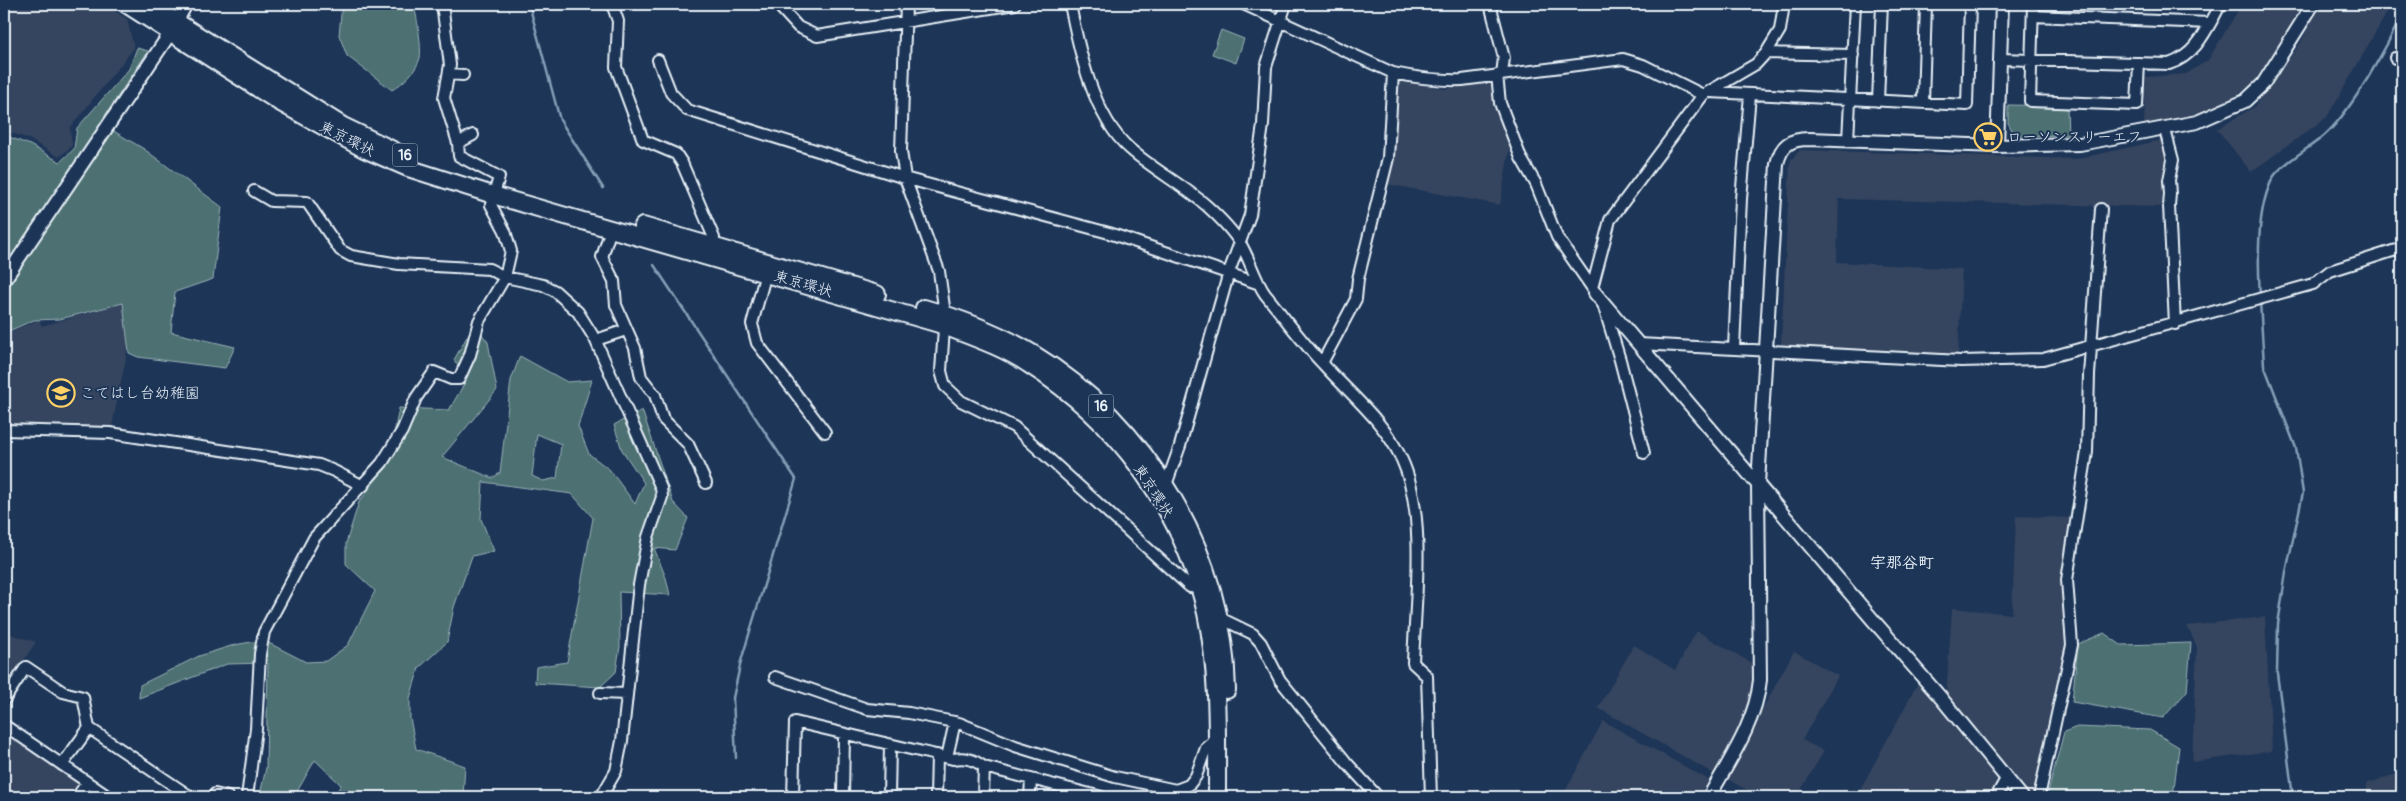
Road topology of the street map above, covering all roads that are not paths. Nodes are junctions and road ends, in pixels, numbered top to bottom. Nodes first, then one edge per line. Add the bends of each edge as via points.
1 (126, 4) edge
2 (148, 4) edge
3 (186, 4) edge
4 (442, 4) edge
5 (612, 4) edge
6 (778, 4) edge
7 (906, 4) edge
8 (1015, 4) edge
9 (1070, 4) edge
10 (1243, 4) edge
11 (1286, 4) edge
12 (1490, 4) edge
13 (1784, 4) edge
14 (1855, 4) edge
15 (1882, 4) edge
16 (1926, 4) edge
17 (1970, 4) edge
18 (2002, 4) edge
19 (2033, 4) edge
20 (2222, 4) edge
21 (2313, 4) edge
22 (2033, 16) junction
23 (907, 21) junction
24 (1281, 22) junction
25 (2210, 23) junction
26 (174, 27) junction
27 (1766, 53) junction
28 (1853, 55) junction
29 (2000, 59) junction
30 (2031, 59) junction
31 (658, 60) dead end
32 (2138, 63) junction
33 (1393, 72) junction
34 (449, 74) junction
35 (1500, 75) junction
36 (463, 76) dead end
37 (1706, 93) junction
38 (1750, 95) junction
39 (1850, 100) junction
40 (1878, 101) junction
41 (1923, 103) junction
42 (2165, 130) junction
43 (473, 135) dead end
44 (1848, 140) junction
45 (458, 143) junction
46 (1998, 146) junction
47 (905, 178) junction
48 (495, 190) junction
49 (254, 191) dead end
50 (2101, 209) dead end
51 (611, 228) junction
52 (1240, 242) junction
53 (2402, 248) edge
54 (711, 252) junction
55 (1229, 272) junction
56 (766, 273) junction
57 (505, 277) junction
58 (4, 280) edge
59 (1257, 282) junction
60 (1596, 293) junction
61 (946, 320) junction
62 (2175, 324) junction
63 (626, 330) junction
64 (596, 340) junction
65 (1639, 344) junction
66 (2092, 347) junction
67 (1734, 348) junction
68 (1768, 351) junction
69 (1322, 363) junction
70 (4, 430) edge
71 (825, 432) dead end
72 (1644, 453) dead end
73 (706, 483) dead end
74 (1758, 484) junction
75 (1166, 485) junction
76 (363, 486) junction
77 (1199, 588) junction
78 (1218, 617) junction
79 (775, 677) dead end
80 (600, 693) dead end
81 (627, 694) junction
82 (4, 700) edge
83 (955, 722) junction
84 (4, 725) edge
85 (90, 728) junction
86 (844, 734) junction
87 (1218, 739) junction
88 (890, 745) junction
89 (942, 756) junction
90 (62, 765) junction
91 (984, 767) junction
92 (1030, 779) junction
93 (2006, 779) junction
94 (88, 782) junction
95 (1176, 793) edge
96 (1078, 794) edge
97 (1431, 794) edge
98 (77, 797) edge
99 (109, 797) edge
100 (191, 797) edge
101 (213, 797) edge
102 (228, 797) edge
103 (247, 797) edge
104 (601, 797) edge
105 (793, 797) edge
106 (843, 797) edge
107 (889, 797) edge
108 (936, 797) edge
109 (983, 797) edge
110 (1030, 797) edge
111 (1102, 797) edge
112 (1217, 797) edge
113 (1228, 797) edge
114 (1378, 797) edge
115 (1441, 797) edge
116 (1709, 797) edge
117 (1996, 797) edge
118 (2022, 797) edge
119 (2039, 797) edge

1 - 26 highway, 東京環状 / 16
2 - 26 highway, 東京環状 / 16
3 - 26 street
4 - 34 street via 448,36
5 - 54 street via 618,21 616,67 643,140 676,154 682,163 714,238
6 - 23 street via 798,27 817,36
7 - 23 street
8 - 23 street
9 - 52 street via 1096,99 1107,121 1129,148 1206,206
10 - 24 street
11 - 24 street
12 - 35 street via 1504,58
13 - 27 street via 1780,30
14 - 28 street
15 - 40 street
16 - 41 street
17 - 41 street via 1967,105
18 - 29 street
19 - 22 street
20 - 25 street
21 - 42 street via 2263,84 2245,101 2197,122
22 - 25 street
22 - 30 street
23 - 47 street via 901,134
24 - 33 street
24 - 52 street via 1266,66 1263,124 1250,215
25 - 32 street via 2195,49 2187,56 2168,64
26 - 48 highway, 東京環状 / 16 via 343,126 394,151
26 - 58 street
27 - 28 street
27 - 37 street via 1756,64
28 - 39 street
29 - 30 street
29 - 46 street
30 - 32 street
30 - 32 street via 2030,101 2137,105
31 - 47 street via 671,93 687,110
33 - 35 street via 1439,81
33 - 69 street via 1388,158 1356,299
34 - 36 street
34 - 45 street via 444,98
35 - 37 street via 1623,59
35 - 60 street via 1500,103 1521,158 1536,184 1557,237
37 - 38 street
37 - 60 street via 1610,220
38 - 39 street
38 - 67 street
39 - 40 street
39 - 44 street
40 - 41 street
42 - 46 street via 2080,144
42 - 62 street via 2173,160 2168,180
43 - 45 street
44 - 46 street
44 - 68 street via 1796,139 1784,146 1779,154
45 - 48 street via 459,156 499,177
47 - 55 street via 1109,233
47 - 61 street via 935,256
48 - 51 highway, 東京環状 / 16
48 - 54 highway, 東京環状 / 16
48 - 57 street via 492,205 511,247
49 - 57 street via 270,201 307,202 340,250 351,256 447,268 474,266
50 - 66 street
51 - 54 highway, 東京環状 / 16
51 - 63 street via 602,257 614,281 616,305
52 - 55 street
52 - 59 street
53 - 62 street via 2330,271 2313,284
54 - 56 highway, 東京環状 / 16
54 - 61 highway, 東京環状 / 16
55 - 59 street
55 - 75 street
56 - 61 highway, 東京環状 / 16
56 - 71 street via 752,324 757,343
57 - 64 street via 543,285 555,292 578,312
57 - 76 street via 479,321 470,356 458,379 434,372 416,398 402,431
59 - 69 street
60 - 65 street
60 - 72 street via 1620,360
61 - 75 highway, 東京環状 / 16 via 1003,337 1063,373 1132,438
61 - 77 highway, 東京環状 / 16 via 1027,363 1060,385 1095,416 1122,445 1169,513
61 - 77 street via 941,371 950,393 1014,427 1190,588
62 - 66 street
63 - 64 street
63 - 73 street via 635,348 641,377 655,395 663,419 688,444
64 - 81 street via 661,488 662,497 648,537 639,585
65 - 67 street
65 - 74 street
66 - 68 street via 2043,359 1961,361
66 - 119 street via 2088,452 2067,580 2072,645
67 - 68 street
68 - 74 street
69 - 97 street via 1376,420 1403,460 1410,483 1417,540 1413,663 1427,676
70 - 76 street via 110,433 211,448 319,466
74 - 93 street via 1942,698
74 - 116 street via 1759,696 1754,713
75 - 78 highway, 東京環状 / 16 via 1196,544 1214,595
76 - 103 street via 314,538 264,632
77 - 87 highway, 東京環状 / 16 via 1216,679
78 - 113 highway, 東京環状 / 16 via 1227,684
78 - 114 street via 1253,634 1280,680
79 - 83 street via 868,709
80 - 81 street
81 - 104 street via 616,771
82 - 85 street via 26,667 64,692 83,697
83 - 89 street
83 - 95 street via 1015,746
84 - 90 street
85 - 90 street
85 - 100 street
86 - 88 street
86 - 105 street via 795,722
86 - 106 street
87 - 95 street via 1206,748 1190,785
87 - 112 highway, 東京環状 / 16
88 - 89 street
88 - 107 street
89 - 91 street via 965,757
89 - 108 street
90 - 94 street
91 - 92 street
91 - 109 street
92 - 96 street
92 - 110 street
93 - 117 street
93 - 118 street
94 - 98 street
94 - 99 street
96 - 111 street
97 - 115 street
101 - 102 street via 215,794

